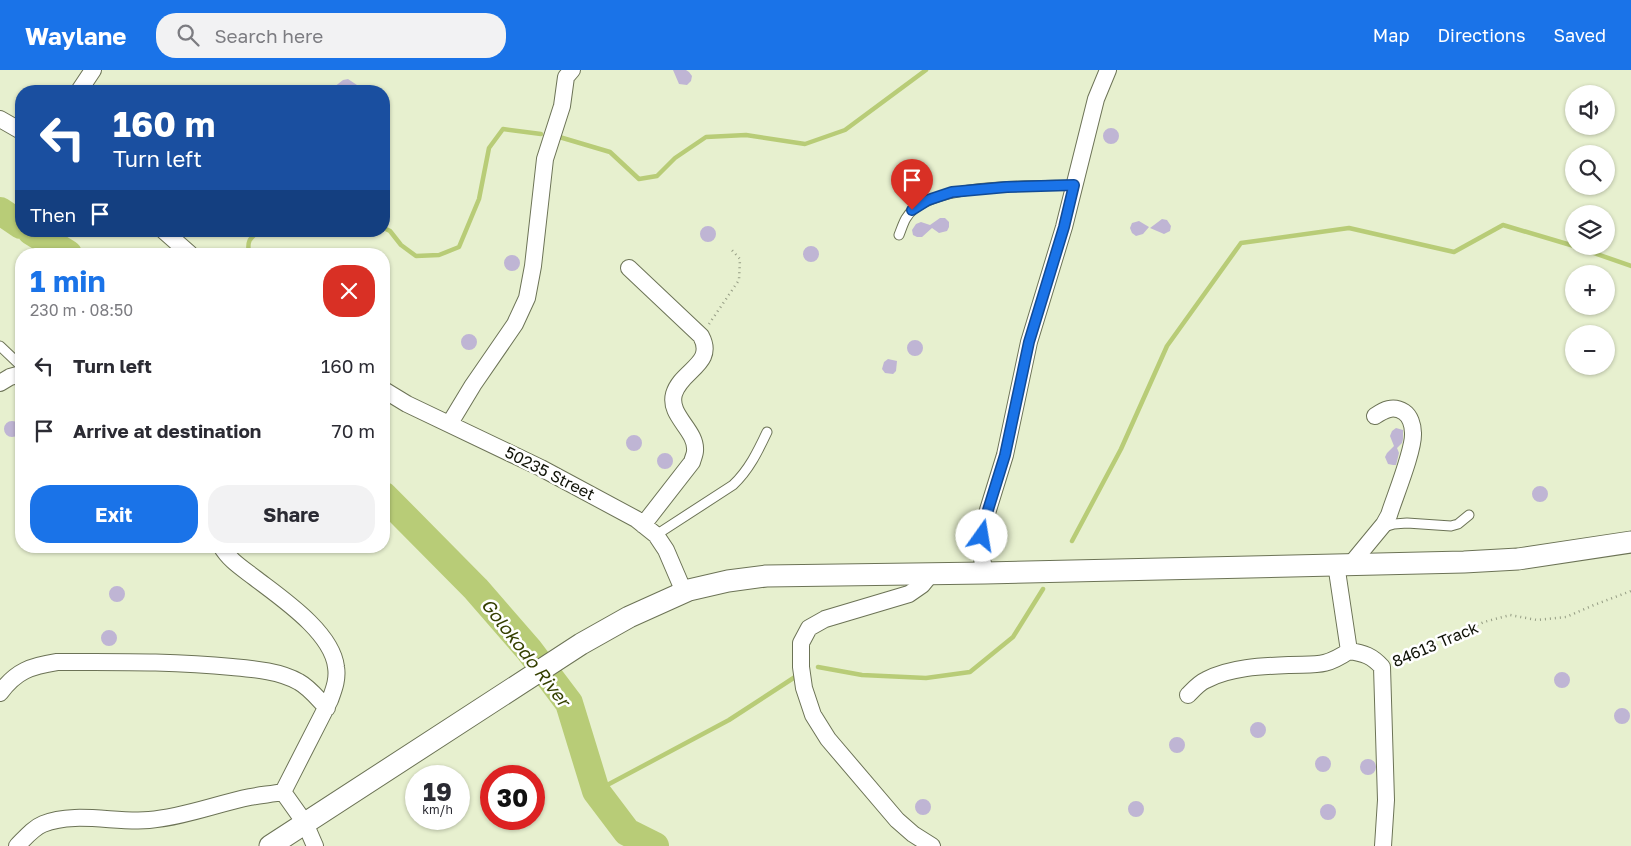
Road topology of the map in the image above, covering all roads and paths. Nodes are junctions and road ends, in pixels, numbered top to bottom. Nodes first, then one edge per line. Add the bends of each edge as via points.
1 (93, 70) edge
2 (572, 70) edge
3 (1108, 70) edge
4 (83, 85) edge
5 (0, 119) edge
6 (15, 127) edge
7 (1074, 185) junction
8 (900, 235) dead end
9 (171, 237) edge
10 (183, 248) edge
11 (730, 248) dead end
12 (629, 268) dead end
13 (701, 336) junction
14 (0, 346) edge
15 (15, 360) edge
16 (15, 376) edge
17 (0, 383) edge
18 (390, 394) edge
19 (1375, 416) dead end
20 (450, 423) junction
21 (767, 432) dead end
22 (1469, 515) dead end
23 (643, 525) junction
24 (1380, 529) junction
25 (656, 536) junction
26 (1631, 542) edge
27 (225, 553) edge
28 (1344, 564) junction
29 (985, 573) junction
30 (931, 574) junction
31 (1631, 591) edge
32 (684, 592) junction
33 (1349, 651) junction
34 (1382, 667) junction
35 (0, 693) edge
36 (1188, 695) dead end
37 (327, 708) junction
38 (284, 792) junction
39 (305, 823) junction
40 (17, 846) edge
41 (270, 846) edge
42 (315, 846) edge
43 (932, 846) edge
44 (1383, 846) edge

1 - 4 street
2 - 20 street via 566,77 562,106 545,159 527,298 515,324
3 - 7 street via 1096,99
5 - 6 street
7 - 8 lane via 952,192 928,200 912,210 904,220
7 - 29 street via 1029,342 1005,455 982,536
9 - 10 street
11 - 13 path via 740,259 739,280
12 - 13 street
13 - 23 street via 706,344 701,361 678,384 673,396 674,408 694,440 692,462
14 - 15 lane
16 - 17 street
18 - 20 street, 50235 Street
19 - 24 street via 1386,409 1402,411 1410,418 1413,433 1388,515
20 - 23 street, 50235 Street via 541,468
21 - 25 lane via 749,467 737,481
22 - 24 lane via 1451,526 1407,523
23 - 25 street, 50235 Street
24 - 28 street
25 - 32 street, 50235 Street via 666,550
26 - 28 street via 1518,559
27 - 37 street via 294,608 328,643 337,668 336,685
28 - 29 street
28 - 33 street
29 - 30 street
30 - 32 street via 766,576
30 - 43 street via 909,594 825,619 809,628 801,643 801,667 813,714 828,739 897,820
31 - 34 path, 84613 Track via 1566,617 1537,620 1510,615 1484,622
32 - 39 street via 629,616 581,644
33 - 34 street via 1374,658
33 - 36 street via 1320,664 1220,674 1204,681
34 - 44 street, 84613 Track via 1386,800
35 - 37 street via 20,673 36,665 57,662 190,662 250,669 298,681
37 - 38 street
38 - 39 street
38 - 40 street via 249,797 175,817 123,821 57,820 42,824
39 - 41 street
39 - 42 street

